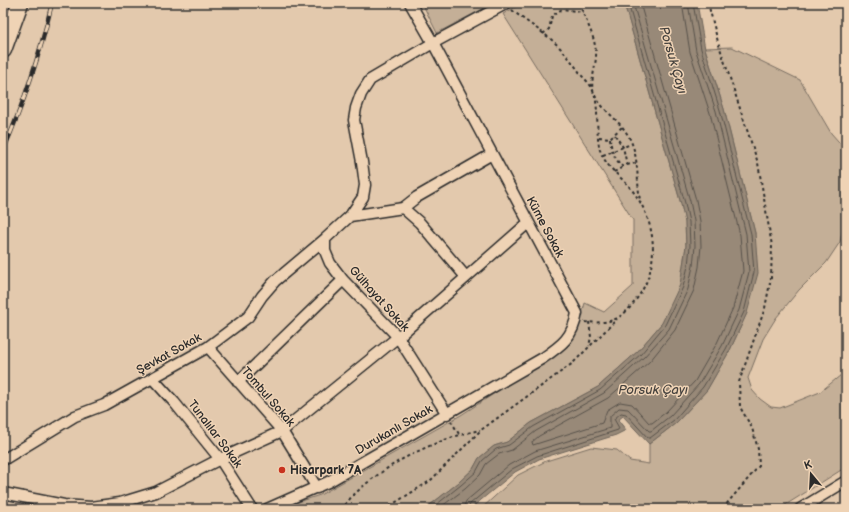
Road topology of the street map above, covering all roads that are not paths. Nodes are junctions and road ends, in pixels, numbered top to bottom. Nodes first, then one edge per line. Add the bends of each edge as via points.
1 (20, 3) edge
2 (410, 3) edge
3 (506, 4) edge
4 (433, 43) junction
5 (3, 50) edge
6 (492, 154) junction
7 (403, 208) junction
8 (350, 216) junction
9 (528, 223) junction
10 (325, 239) junction
11 (466, 277) junction
12 (343, 280) junction
13 (398, 337) junction
14 (208, 347) junction
15 (153, 379) junction
16 (238, 382) junction
17 (448, 414) junction
18 (282, 431) junction
19 (220, 459) junction
20 (3, 460) edge
21 (846, 481) edge
22 (317, 488) junction
23 (3, 493) edge
24 (252, 509) edge
25 (267, 509) edge
26 (800, 509) edge

1 - 5 highway
2 - 4 street, Küme Sokak
3 - 4 street, Şevkat Sokak
4 - 6 street, Küme Sokak
4 - 8 street, Şevkat Sokak via 370,80 361,94 354,120 365,185 363,197
6 - 7 street via 417,197
6 - 9 street, Küme Sokak
7 - 8 street
7 - 11 street via 420,223
8 - 10 street, Şevkat Sokak
9 - 11 street
9 - 17 street, Küme Sokak via 577,313 575,325 564,344
10 - 12 street, Gülhayat Sokak via 325,251 330,263
10 - 14 street, Şevkat Sokak via 275,281 248,317
11 - 13 street
12 - 13 street, Gülhayat Sokak
12 - 16 street
13 - 17 street, Gülhayat Sokak
13 - 18 street
14 - 15 street, Şevkat Sokak
14 - 16 street, Tombul Sokak
15 - 19 street, Tunalılar Sokak
15 - 20 street, Şevkat Sokak via 104,405 75,416
16 - 18 street, Tombul Sokak
17 - 22 street, Durukanlı Sokak
18 - 19 street
18 - 22 street, Tombul Sokak
19 - 23 street via 156,492 120,503 91,507 64,505
19 - 24 street, Tunalılar Sokak
21 - 26 street
22 - 25 street, Durukanlı Sokak

